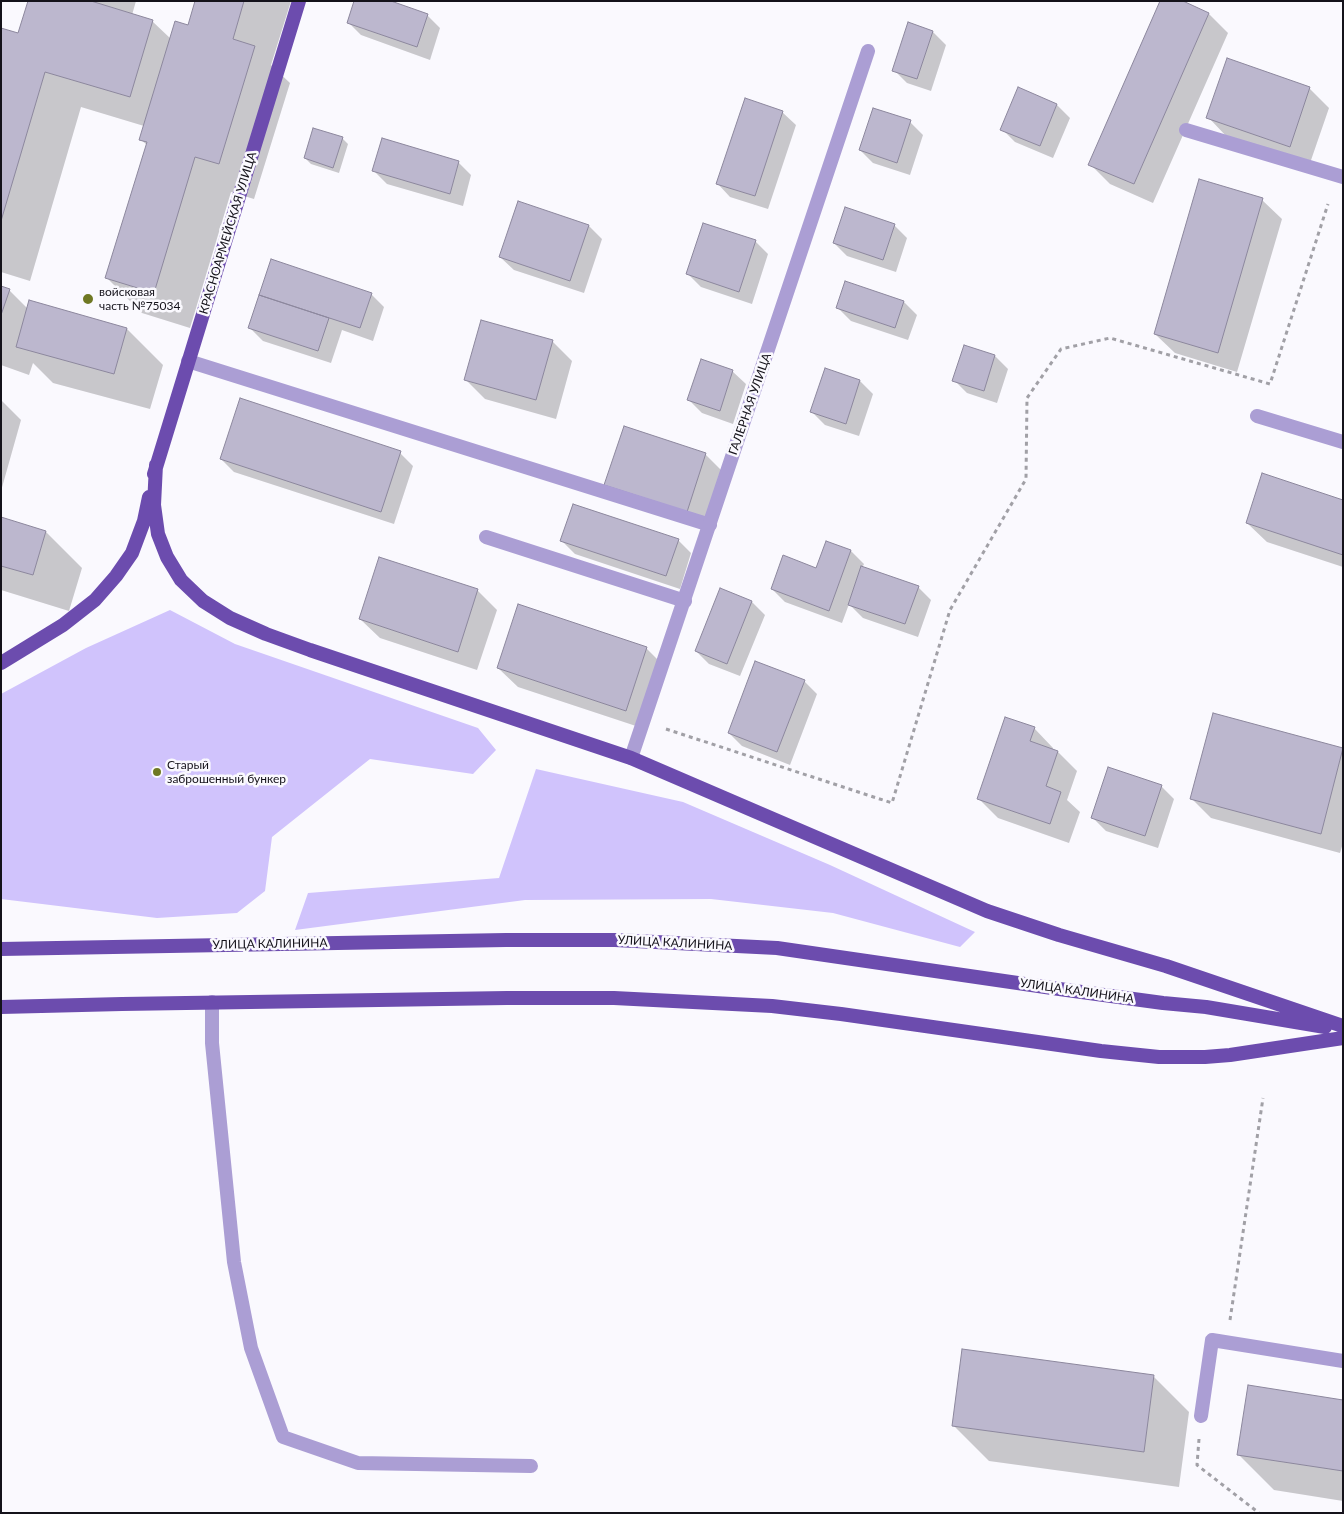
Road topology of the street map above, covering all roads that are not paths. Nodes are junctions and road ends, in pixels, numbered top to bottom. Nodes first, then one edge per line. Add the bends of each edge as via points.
1 (299, 1) edge
2 (868, 51) dead end
3 (1186, 130) dead end
4 (1343, 177) edge
5 (188, 361) junction
6 (1257, 416) dead end
7 (1343, 442) edge
8 (156, 465) junction
9 (710, 525) junction
10 (486, 537) dead end
11 (684, 601) junction
12 (1, 663) edge
13 (631, 758) junction
14 (1, 949) edge
15 (212, 1002) junction
16 (1, 1007) edge
17 (1343, 1026) edge
18 (1343, 1030) edge
19 (1343, 1038) edge
20 (1343, 1361) edge
21 (1201, 1416) road end
22 (530, 1466) dead end

1 - 5 main road, КРАСНОАРМЕЙСКАЯ УЛИЦА
2 - 9 street, ГАЛЕРНАЯ УЛИЦА
3 - 4 street
5 - 8 main road, КРАСНОАРМЕЙСКАЯ УЛИЦА
5 - 9 street
6 - 7 street
8 - 12 main road via 144,521 132,552 116,576 95,600 63,625
8 - 13 main road via 154,505 158,534 167,557 180,580 203,601 230,618 275,638
9 - 11 street, ГАЛЕРНАЯ УЛИЦА
10 - 11 street
11 - 13 street, ГАЛЕРНАЯ УЛИЦА
13 - 17 main road via 987,911 1166,966
14 - 18 main road, УЛИЦА КАЛИНИНА via 506,940 615,940 777,948 1206,1007
15 - 16 main road
15 - 19 main road via 614,998 772,1006 1101,1051 1182,1058 1230,1056
15 - 22 street via 212,1042 234,1262 251,1348 283,1437 358,1463
20 - 21 street via 1212,1340

